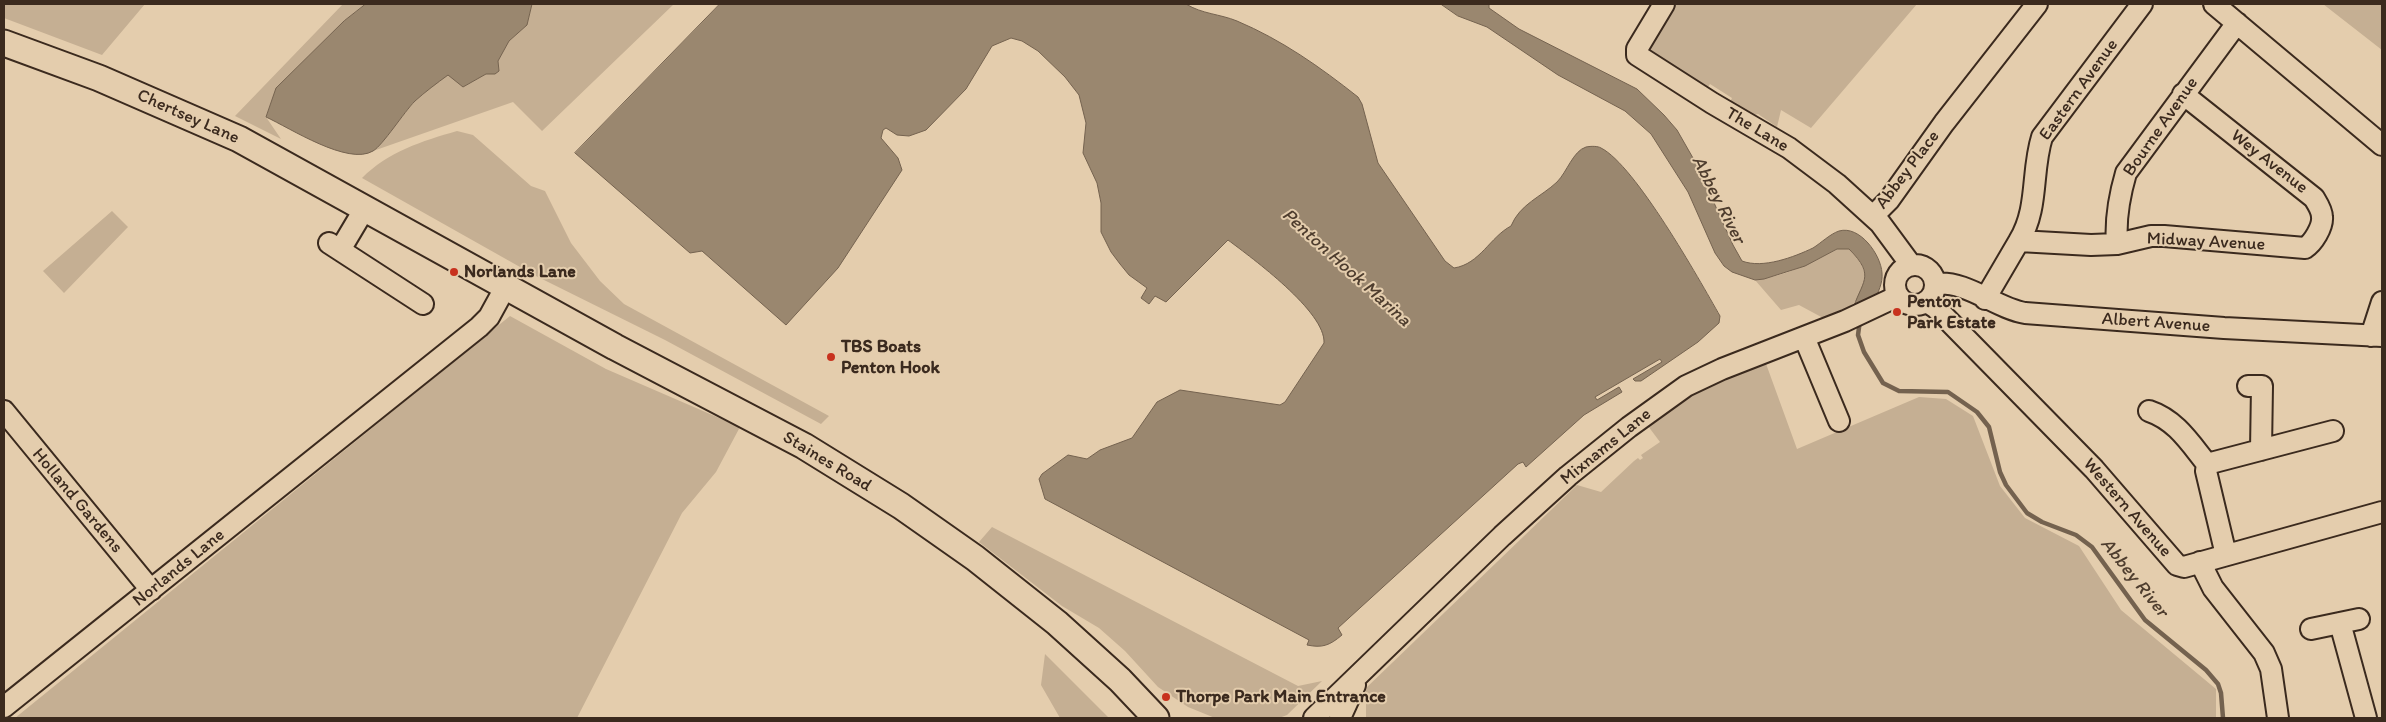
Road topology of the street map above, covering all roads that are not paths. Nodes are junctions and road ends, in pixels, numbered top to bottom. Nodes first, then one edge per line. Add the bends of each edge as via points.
1 (1664, 4) edge
2 (2037, 4) edge
3 (2142, 4) edge
4 (2214, 4) edge
5 (2237, 23) junction
6 (4, 43) edge
7 (2183, 94) junction
8 (2382, 145) edge
9 (365, 208) junction
10 (1873, 216) junction
11 (2019, 241) junction
12 (2116, 244) junction
13 (2310, 244) joint
14 (1911, 264) junction
15 (506, 286) junction
16 (1931, 293) junction
17 (1898, 296) junction
18 (1985, 299) junction
19 (2382, 302) edge
20 (422, 304) dead end
21 (2377, 336) edge
22 (1804, 337) junction
23 (2248, 386) dead end
24 (4, 411) edge
25 (2150, 411) dead end
26 (1839, 421) dead end
27 (2333, 431) dead end
28 (2261, 450) junction
29 (2206, 464) junction
30 (2382, 512) edge
31 (2226, 555) junction
32 (2200, 562) junction
33 (151, 590) junction
34 (2311, 629) dead end
35 (1362, 672) junction
36 (1120, 680) junction
37 (4, 707) edge
38 (1156, 718) edge
39 (1175, 718) edge
40 (1314, 718) edge
41 (1340, 718) edge
42 (2278, 718) edge
43 (2366, 718) edge

1 - 10 street, The Lane via 1636,52 1640,57 1808,161
2 - 10 street, Abbey Place via 1944,123 1889,200
3 - 11 street, Eastern Avenue via 2042,136 2036,159 2030,216
4 - 5 street
5 - 7 street, Bourne Avenue
5 - 8 street
6 - 9 main road, Chertsey Lane via 99,78 238,139
7 - 12 street, Bourne Avenue via 2126,173 2120,194
7 - 13 street, Wey Avenue via 2314,198 2322,216 2320,228
9 - 15 main road, Chertsey Lane
9 - 20 street via 335,246
10 - 14 street, Abbey Place
11 - 12 street, Midway Avenue via 2091,246
11 - 18 street
12 - 13 street, Midway Avenue via 2151,236 2305,248
14 - 16 street via 1932,273
14 - 17 street via 1898,273 1895,281
15 - 33 street, Norlands Lane via 489,317 479,327
15 - 36 main road, Staines Road via 804,446 901,506 975,558 1057,623
16 - 17 street via 1911,305
16 - 18 street, Albert Avenue via 1952,284
16 - 32 street, Western Avenue via 1936,308 2094,469 2177,565 2184,567
17 - 22 street, Mixnams Lane
18 - 21 street, Albert Avenue via 2025,313
19 - 21 street
22 - 26 street
22 - 35 street, Mixnams Lane via 1686,386 1622,432 1502,536
23 - 28 street via 2262,386
24 - 33 street, Holland Gardens
25 - 29 street via 2175,426
27 - 28 street
28 - 29 street
29 - 31 street
30 - 31 street, Western Avenue
31 - 32 street, Western Avenue
32 - 42 street via 2213,588 2264,653 2271,669
33 - 37 street, Norlands Lane
34 - 43 street via 2349,621
35 - 40 street, Mixnams Lane
35 - 41 street, Mixnams Lane
36 - 38 main road, Staines Road
36 - 39 main road, Staines Road

